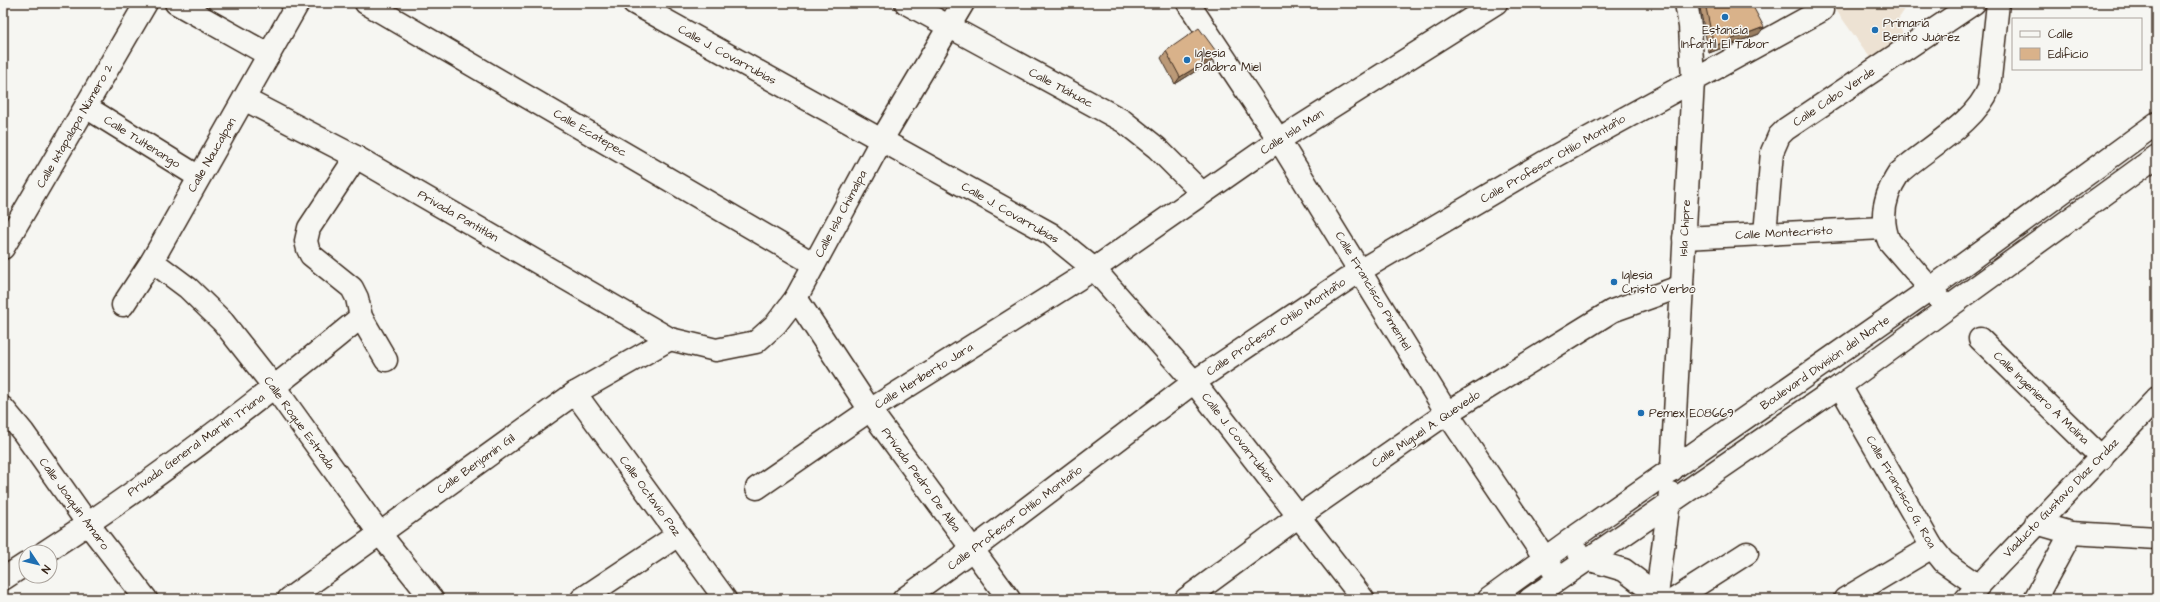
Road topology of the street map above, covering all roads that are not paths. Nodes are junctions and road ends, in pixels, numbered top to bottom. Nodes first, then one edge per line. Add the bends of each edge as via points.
1 (146, 3) edge
2 (176, 3) edge
3 (298, 3) edge
4 (366, 3) edge
5 (634, 3) edge
6 (906, 3) edge
7 (963, 3) edge
8 (1189, 3) edge
9 (1496, 3) edge
10 (1686, 3) edge
11 (1974, 3) edge
12 (1998, 3) edge
13 (1822, 10) dead end
14 (949, 27) junction
15 (269, 55) junction
16 (1693, 80) junction
17 (244, 99) junction
18 (86, 107) junction
19 (2157, 123) edge
20 (1280, 140) junction
21 (881, 141) junction
22 (2157, 156) edge
23 (356, 157) junction
24 (199, 177) junction
25 (1202, 193) junction
26 (1883, 228) junction
27 (1765, 234) junction
28 (1684, 238) junction
29 (3, 248) edge
30 (152, 261) junction
31 (814, 264) junction
32 (1094, 269) junction
33 (1361, 270) junction
34 (1682, 286) junction
35 (1930, 289) junction
36 (796, 298) junction
37 (123, 305) dead end
38 (1947, 308) junction
39 (361, 317) junction
40 (670, 339) junction
41 (1980, 339) dead end
42 (386, 360) dead end
43 (1194, 382) junction
44 (1840, 386) junction
45 (275, 388) junction
46 (575, 393) junction
47 (2157, 398) edge
48 (3, 408) edge
49 (870, 410) junction
50 (1447, 414) junction
51 (2102, 458) junction
52 (1672, 470) junction
53 (757, 488) dead end
54 (1669, 502) junction
55 (1299, 516) junction
56 (2036, 523) junction
57 (88, 524) junction
58 (2071, 533) junction
59 (380, 534) junction
60 (678, 535) junction
61 (2157, 538) edge
62 (1566, 543) junction
63 (57, 544) edge
64 (1932, 547) junction
65 (972, 550) junction
66 (1747, 553) dead end
67 (1545, 558) junction
68 (1587, 559) junction
69 (18, 569) edge
70 (3, 579) edge
71 (1559, 579) junction
72 (1972, 592) edge
73 (1664, 598) edge
74 (146, 599) edge
75 (288, 599) edge
76 (432, 599) edge
77 (582, 599) edge
78 (725, 599) edge
79 (904, 599) edge
80 (1009, 599) edge
81 (1186, 599) edge
82 (1363, 599) edge
83 (1489, 599) edge
84 (1530, 599) edge
85 (1845, 599) edge
86 (2035, 599) edge

1 - 18 street, Calle Ixtapalapa Número 2
2 - 15 street
3 - 15 street, Calle Naucalpan
4 - 31 street, Calle Ecatepec
5 - 21 street, Calle J. Covarrubias
6 - 14 street, Calle Tláhuac
7 - 14 street, Calle Isla Chimalpa
8 - 20 street, Calle Francisco Pimentel
9 - 20 street, Calle Isla Man
10 - 16 street, Isla Chipre
11 - 27 street, Calle Cabo Verde via 1779,136 1772,152
12 - 26 street via 1989,88 1985,99 1973,114 1899,173 1886,197
13 - 16 street, Calle Profesor Otilio Montaño
14 - 21 street, Calle Isla Chimalpa
14 - 25 street, Calle Tláhuac via 1123,121 1157,148
15 - 17 street, Calle Naucalpan
16 - 28 street, Isla Chipre
16 - 33 street, Calle Profesor Otilio Montaño via 1543,163
17 - 23 street, Privada Pantitlán
17 - 24 street, Calle Naucalpan
18 - 24 street, Calle Tultenango
18 - 29 street, Calle Ixtapalapa Número 2
19 - 35 street, Boulevard División del Norte
20 - 25 street, Calle Isla Man
20 - 33 street, Calle Francisco Pimentel
21 - 31 street, Calle Isla Chimalpa
21 - 32 street, Calle J. Covarrubias via 1051,234
22 - 38 street
23 - 39 street via 309,228 306,241 311,255 352,288
23 - 40 street, Privada Pantitlán
24 - 30 street, Calle Naucalpan
25 - 32 street, Calle Isla Man
26 - 27 street, Calle Montecristo
26 - 35 street via 1897,253
27 - 28 street, Calle Montecristo
28 - 34 street, Isla Chipre
30 - 37 street, Calle Naucalpan
30 - 45 street, Calle Roque Estrada via 204,302
31 - 36 street, Calle Isla Chimalpa
32 - 43 street, Calle J. Covarrubias
32 - 49 street, Calle Heriberto Jara
33 - 43 street, Calle Profesor Otilio Montaño
33 - 50 street, Calle Francisco Pimentel
34 - 50 street, Calle Miguel A. Quevedo via 1612,311
34 - 52 street, Isla Chipre
35 - 38 street
35 - 52 street, Boulevard División del Norte
36 - 40 street, Calle Isla Chimalpa via 776,324 756,342 716,350
36 - 49 street, Privada Pedro De Alba
38 - 44 street
39 - 42 street
39 - 45 street, Privada General Martín Triana
40 - 46 street, Calle Benjamín Gil
41 - 51 street, Calle Ingeniero A Molina
43 - 55 street, Calle J. Covarrubias
43 - 65 street, Calle Profesor Otilio Montaño
44 - 54 street
44 - 64 street, Calle Francisco G. Roa
45 - 57 street, Privada General Martín Triana
45 - 59 street, Calle Roque Estrada
46 - 59 street, Calle Benjamín Gil
46 - 60 street, Calle Octavio Paz
47 - 51 street, Viaducto Gustavo Díaz Ordaz
48 - 57 street, Calle Joaquín Amaro
49 - 53 street, Calle Heriberto Jara
49 - 65 street, Privada Pedro De Alba
50 - 55 street, Calle Miguel A. Quevedo
50 - 67 street, Calle Francisco Pimentel
51 - 56 street, Viaducto Gustavo Díaz Ordaz
52 - 54 street, Isla Chipre
52 - 62 street, Boulevard División del Norte
54 - 68 street
54 - 73 street
55 - 81 street, Calle Miguel A. Quevedo
55 - 82 street, Calle J. Covarrubias
56 - 58 street
56 - 72 street, Viaducto Gustavo Díaz Ordaz
57 - 63 street, Privada General Martín Triana
57 - 74 street, Calle Joaquín Amaro
58 - 61 street
58 - 86 street
59 - 75 street, Calle Benjamín Gil
59 - 76 street, Calle Roque Estrada
60 - 77 street
60 - 78 street, Calle Octavio Paz
62 - 67 street, Boulevard División del Norte
62 - 68 street
64 - 72 street, Calle Francisco G. Roa
64 - 85 street
65 - 79 street, Calle Profesor Otilio Montaño
65 - 80 street, Privada Pedro De Alba
66 - 73 street
67 - 71 street, Calle Francisco Pimentel
67 - 83 street, Boulevard División del Norte
68 - 71 street
68 - 73 street via 1624,570
69 - 70 street
71 - 84 street

